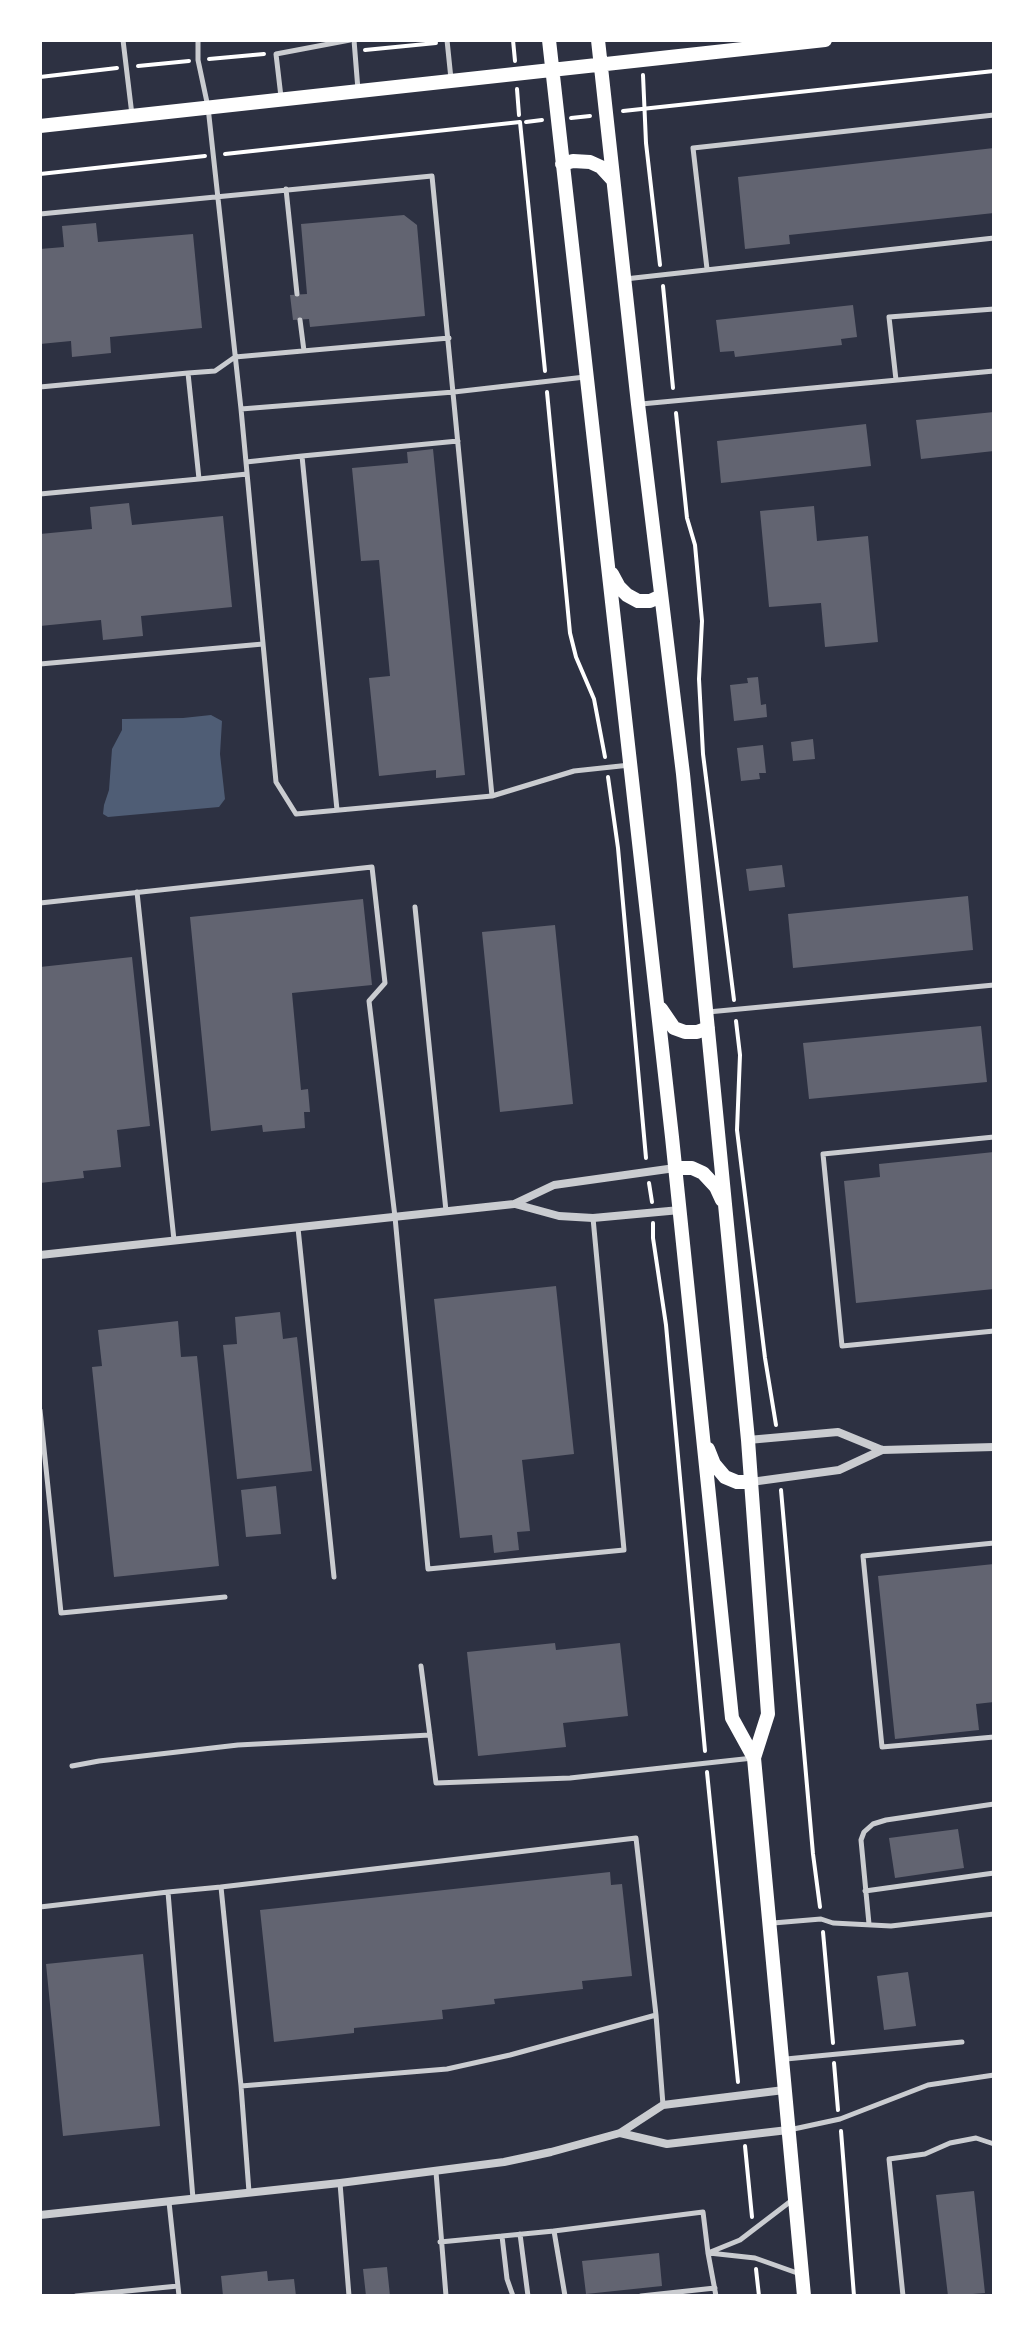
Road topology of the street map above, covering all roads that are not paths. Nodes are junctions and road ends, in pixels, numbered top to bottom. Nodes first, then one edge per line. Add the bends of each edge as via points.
1 (123, 40) edge
2 (198, 40) edge
3 (352, 40) edge
4 (549, 40) edge
5 (598, 40) edge
6 (825, 40) edge
7 (447, 41) edge
8 (769, 43) edge
9 (600, 64) junction
10 (551, 69) junction
11 (451, 80) junction
12 (358, 91) junction
13 (281, 99) junction
14 (208, 107) junction
15 (994, 115) edge
16 (133, 116) junction
17 (40, 126) edge
18 (562, 164) junction
19 (612, 179) junction
20 (286, 189) junction
21 (218, 195) junction
22 (40, 214) edge
23 (994, 238) edge
24 (707, 269) junction
25 (624, 279) junction
26 (297, 294) dead end
27 (994, 309) edge
28 (300, 320) dead end
29 (449, 338) junction
30 (304, 351) junction
31 (235, 357) junction
32 (994, 371) edge
33 (188, 373) junction
34 (586, 377) junction
35 (896, 380) junction
36 (40, 387) edge
37 (454, 392) junction
38 (638, 404) junction
39 (241, 409) junction
40 (458, 441) junction
41 (302, 456) junction
42 (246, 462) junction
43 (247, 474) junction
44 (199, 479) junction
45 (40, 494) edge
46 (608, 567) junction
47 (661, 596) junction
48 (263, 644) junction
49 (40, 664) edge
50 (631, 765) junction
51 (492, 796) junction
52 (337, 810) junction
53 (137, 892) junction
54 (40, 903) edge
55 (415, 907) dead end
56 (994, 985) edge
57 (657, 1002) junction
58 (707, 1012) junction
59 (708, 1028) junction
60 (994, 1137) edge
61 (675, 1168) junction
62 (514, 1204) junction
63 (726, 1208) junction
64 (680, 1210) junction
65 (446, 1211) junction
66 (395, 1217) junction
67 (593, 1218) junction
68 (298, 1228) junction
69 (174, 1241) junction
70 (40, 1255) edge
71 (994, 1331) edge
72 (40, 1410) edge
73 (703, 1439) junction
74 (748, 1440) junction
75 (994, 1447) edge
76 (882, 1450) junction
77 (751, 1482) junction
78 (994, 1543) edge
79 (334, 1577) dead end
80 (225, 1597) dead end
81 (421, 1666) dead end
82 (430, 1735) junction
83 (994, 1737) edge
84 (754, 1758) junction
85 (72, 1766) dead end
86 (994, 1804) edge
87 (994, 1873) edge
88 (221, 1887) junction
89 (865, 1891) junction
90 (168, 1892) junction
91 (40, 1907) edge
92 (994, 1914) edge
93 (768, 1923) junction
94 (869, 1924) junction
95 (656, 2015) junction
96 (962, 2042) dead end
97 (781, 2059) junction
98 (994, 2075) edge
99 (241, 2086) junction
100 (784, 2090) junction
101 (663, 2105) junction
102 (788, 2130) junction
103 (620, 2133) junction
104 (994, 2144) edge
105 (436, 2172) junction
106 (340, 2183) junction
107 (249, 2192) junction
108 (794, 2198) junction
109 (193, 2199) junction
110 (169, 2201) junction
111 (40, 2215) edge
112 (554, 2231) junction
113 (520, 2234) junction
114 (502, 2236) junction
115 (440, 2242) junction
116 (708, 2253) junction
117 (802, 2275) junction
118 (178, 2286) junction
119 (715, 2288) junction
120 (76, 2296) edge
121 (179, 2296) edge
122 (349, 2296) edge
123 (446, 2296) edge
124 (513, 2296) edge
125 (528, 2296) edge
126 (565, 2296) edge
127 (641, 2296) edge
128 (716, 2296) edge
129 (804, 2296) edge
130 (903, 2296) edge

1 - 16 lane
2 - 14 lane
3 - 12 lane
3 - 13 lane via 276,54
4 - 10 main road
5 - 9 main road
6 - 8 main road
7 - 11 lane
8 - 9 main road
9 - 10 main road
9 - 19 main road
10 - 11 main road
10 - 18 main road
11 - 12 main road
12 - 13 main road
13 - 14 main road
14 - 16 main road
14 - 21 lane
15 - 24 lane via 693,148
16 - 17 main road
18 - 19 main road via 590,162
18 - 34 main road
19 - 25 main road
20 - 21 lane
20 - 26 lane
20 - 29 lane via 432,176
21 - 22 lane
21 - 31 lane
23 - 24 lane
24 - 25 lane
25 - 38 main road
27 - 35 lane via 889,317
28 - 30 lane
29 - 30 lane
29 - 37 lane
30 - 31 lane
31 - 33 lane via 215,371
31 - 39 lane
32 - 35 lane
33 - 36 lane
33 - 44 lane
34 - 37 lane
34 - 46 main road
35 - 38 lane
37 - 39 lane
37 - 40 lane
38 - 47 main road
39 - 42 lane
40 - 41 lane
40 - 51 lane
41 - 42 lane
41 - 52 lane
42 - 43 lane
43 - 44 lane
43 - 48 lane
44 - 45 lane
46 - 47 main road via 627,595 638,601
46 - 50 main road
47 - 58 main road
48 - 49 lane
48 - 52 lane via 276,782 296,814
50 - 51 lane via 574,771
50 - 57 main road
51 - 52 lane
53 - 54 lane
53 - 66 lane via 372,867 385,983 369,1001
53 - 69 lane
55 - 65 lane
56 - 58 lane
57 - 59 main road via 674,1028
57 - 61 main road
58 - 59 main road
59 - 63 main road
60 - 71 lane via 823,1154 842,1346
61 - 62 street via 554,1185
61 - 63 main road via 703,1173
61 - 64 main road
62 - 65 street
62 - 67 street
63 - 74 main road
64 - 67 street
64 - 73 main road
65 - 66 street
66 - 67 lane via 428,1569 624,1550
66 - 68 street
68 - 69 street
68 - 79 lane
69 - 70 street
72 - 80 lane via 61,1613
73 - 77 main road via 725,1477
73 - 84 main road via 732,1718
74 - 76 street via 838,1432
74 - 77 main road
75 - 76 street
76 - 77 street via 839,1470
77 - 84 main road via 768,1714
78 - 83 lane via 863,1556 882,1747
81 - 82 lane
82 - 84 lane via 436,1783 570,1778
82 - 85 lane via 238,1745
84 - 93 main road
86 - 89 lane via 873,1824 861,1840
87 - 89 lane
88 - 90 lane
88 - 95 lane via 636,1838
88 - 99 lane
89 - 94 lane
90 - 91 lane
90 - 109 lane
92 - 94 lane
93 - 94 lane via 821,1919
93 - 97 main road
95 - 99 lane via 447,2069
95 - 101 lane
96 - 97 lane
97 - 100 main road
98 - 102 lane via 928,2085 840,2119
99 - 107 lane
100 - 101 street
100 - 102 main road
101 - 103 street
102 - 103 street via 667,2144
102 - 108 main road
103 - 105 street via 539,2155
104 - 130 lane via 976,2138 889,2159
105 - 106 street
105 - 115 lane
106 - 107 street
106 - 122 lane
107 - 109 street
108 - 116 lane via 740,2240
108 - 117 main road
109 - 110 street
110 - 111 street
110 - 118 lane
112 - 113 lane
112 - 116 lane via 703,2212
112 - 126 lane
113 - 114 lane
113 - 125 lane
114 - 115 lane
114 - 124 lane
115 - 123 lane
116 - 117 lane via 755,2258
116 - 119 lane
117 - 129 main road
118 - 120 lane
118 - 121 lane
119 - 127 lane
119 - 128 lane

